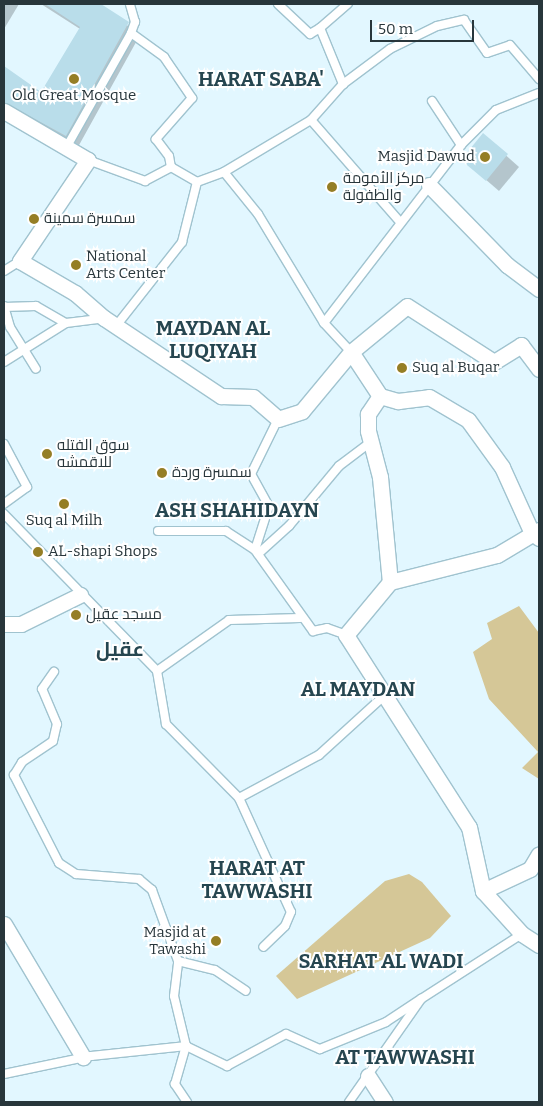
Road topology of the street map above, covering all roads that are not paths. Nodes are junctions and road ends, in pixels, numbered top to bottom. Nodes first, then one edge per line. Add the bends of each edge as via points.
1 (130, 4) edge
2 (278, 4) edge
3 (348, 4) edge
4 (320, 28) junction
5 (131, 33) junction
6 (539, 78) edge
7 (343, 84) junction
8 (539, 93) edge
9 (432, 101) dead end
10 (4, 111) edge
11 (310, 120) junction
12 (461, 146) junction
13 (66, 149) junction
14 (88, 160) junction
15 (170, 167) junction
16 (224, 172) junction
17 (197, 182) junction
18 (429, 185) junction
19 (400, 222) junction
20 (20, 261) junction
21 (4, 271) edge
22 (539, 289) edge
23 (4, 307) edge
24 (110, 322) junction
25 (66, 323) junction
26 (324, 323) junction
27 (24, 349) junction
28 (351, 352) junction
29 (4, 362) edge
30 (36, 369) dead end
31 (539, 369) edge
32 (380, 396) junction
33 (278, 419) junction
34 (371, 442) junction
35 (4, 444) edge
36 (4, 504) edge
37 (4, 514) edge
38 (158, 531) dead end
39 (537, 534) edge
40 (257, 552) junction
41 (390, 582) junction
42 (80, 595) junction
43 (300, 618) junction
44 (4, 624) edge
45 (346, 635) junction
46 (157, 671) junction
47 (54, 672) dead end
48 (386, 694) junction
49 (239, 798) junction
50 (539, 854) edge
51 (483, 891) junction
52 (4, 924) edge
53 (522, 934) junction
54 (539, 945) edge
55 (263, 948) dead end
56 (178, 961) junction
57 (246, 991) dead end
58 (421, 999) junction
59 (186, 1046) junction
60 (83, 1057) junction
61 (4, 1074) edge
62 (368, 1076) junction
63 (187, 1102) edge
64 (348, 1102) edge
65 (385, 1102) edge

1 - 5 lane via 135,22
2 - 4 lane via 310,34
3 - 4 lane
4 - 7 lane
5 - 13 lane
5 - 15 lane via 164,57 192,98 156,139 169,156
6 - 7 lane via 510,45 487,53 464,20 437,26 390,49
7 - 11 lane
8 - 12 lane via 496,110
9 - 12 lane
10 - 13 street
11 - 16 lane
11 - 19 lane
12 - 18 lane
13 - 14 street
14 - 15 lane via 144,181
14 - 20 street
15 - 17 lane
16 - 17 lane
16 - 26 lane via 258,214
17 - 24 lane via 182,242
18 - 19 lane
18 - 22 street via 507,265
19 - 26 lane
20 - 21 lane
20 - 24 street via 76,294
23 - 25 lane via 36,306
23 - 27 lane
24 - 25 lane
24 - 33 street via 221,396 253,397
25 - 27 lane
26 - 28 lane
27 - 29 lane
27 - 30 lane
28 - 31 street via 407,306 494,362 521,345
28 - 32 street
28 - 33 street via 302,411
32 - 34 street via 368,414
32 - 39 street via 398,401 429,397 468,420 502,467
33 - 40 lane via 251,474 269,506
34 - 40 lane via 339,466 289,526
34 - 41 street via 380,477
35 - 36 lane via 27,487
37 - 42 lane
38 - 40 lane via 226,531
39 - 41 street via 497,555
40 - 43 lane
41 - 45 street
42 - 44 street via 21,624
42 - 46 lane
43 - 45 lane via 313,631 327,628
43 - 46 lane via 229,620
45 - 48 street
46 - 49 lane via 166,724
47 - 56 lane via 42,689 57,724 53,741 22,762 14,775 59,863 76,874 139,879 152,890
48 - 49 lane via 319,755
48 - 51 street via 469,827
49 - 55 lane via 291,912 285,926
50 - 51 street via 530,868
51 - 53 street
52 - 60 street
53 - 54 street
53 - 58 lane
56 - 57 lane via 215,970
56 - 59 lane via 174,996
58 - 59 lane via 386,1022 320,1048 286,1034 227,1066
58 - 62 lane
59 - 60 lane
59 - 63 lane via 175,1084
60 - 61 lane
62 - 64 lane
62 - 65 street

